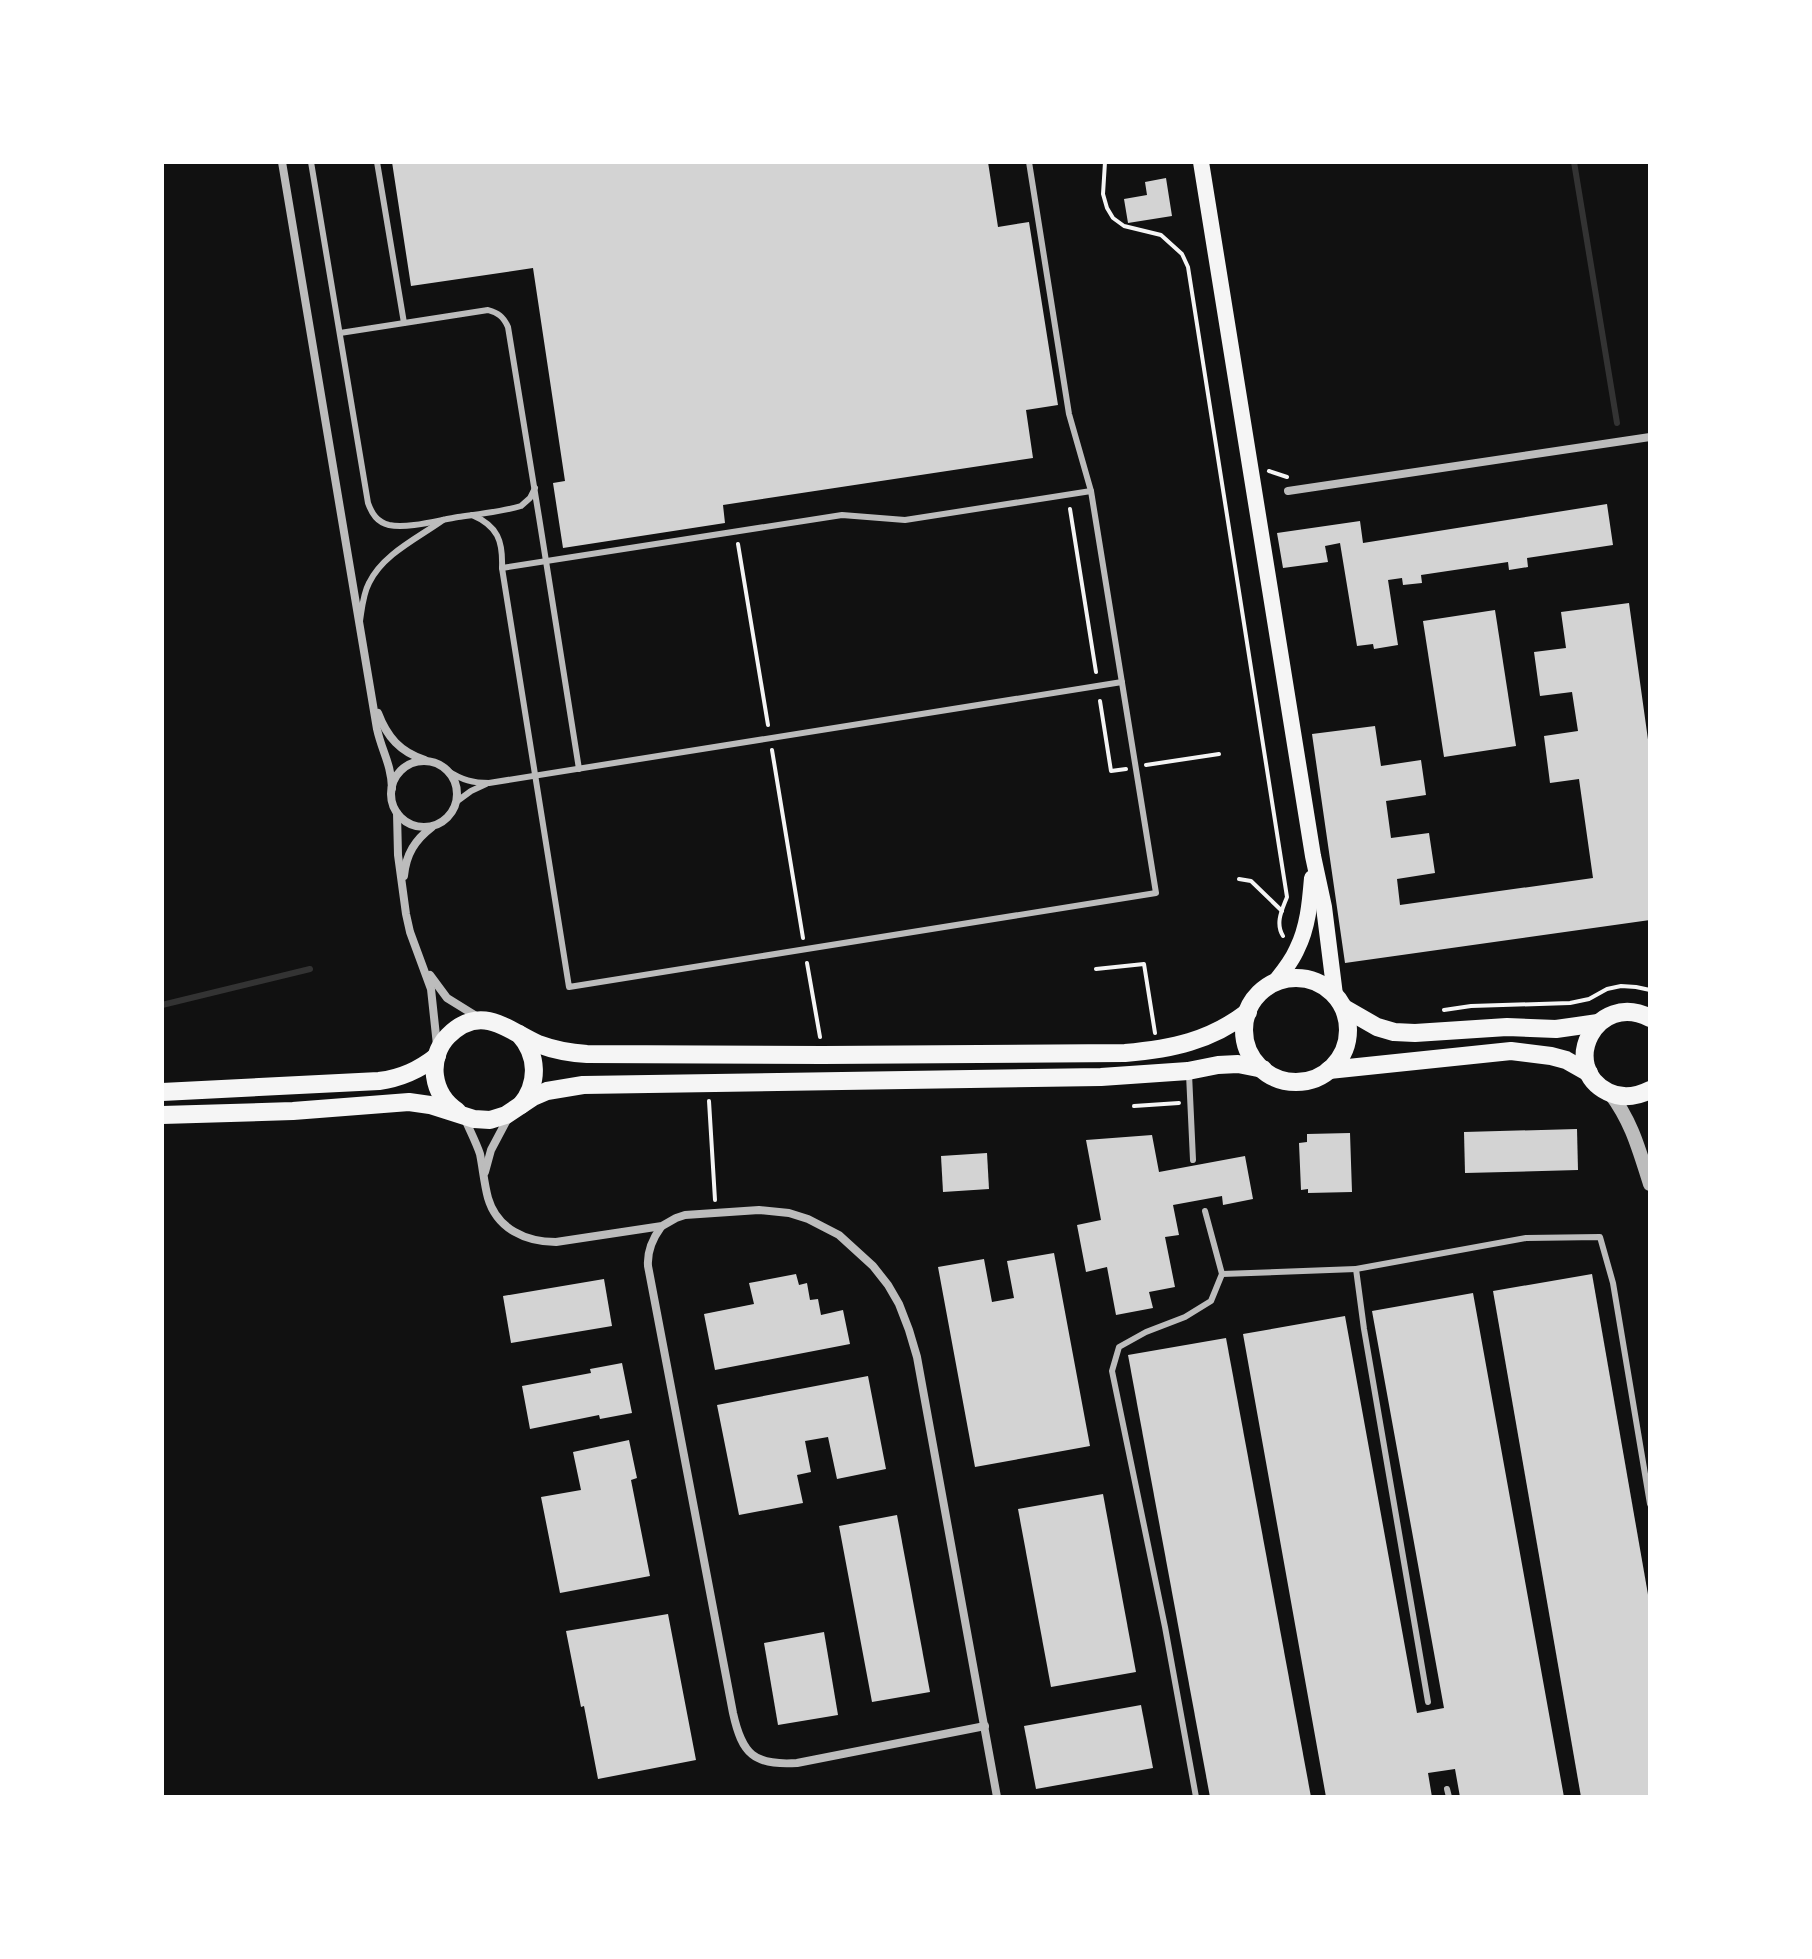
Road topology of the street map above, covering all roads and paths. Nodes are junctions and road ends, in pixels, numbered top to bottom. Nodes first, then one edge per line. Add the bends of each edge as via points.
1 (282, 162) edge
2 (311, 162) edge
3 (377, 162) edge
4 (1029, 162) edge
5 (1105, 162) edge
6 (1201, 162) edge
7 (404, 323) junction
8 (340, 333) junction
9 (1650, 437) edge
10 (1251, 473) junction
11 (535, 488) junction
12 (1301, 489) junction
13 (1091, 491) junction
14 (1288, 491) dead end
15 (1070, 509) dead end
16 (472, 515) junction
17 (444, 520) junction
18 (736, 532) junction
19 (545, 561) junction
20 (502, 568) junction
21 (360, 624) junction
22 (1097, 679) dead end
23 (1122, 682) junction
24 (372, 697) junction
25 (1100, 701) dead end
26 (770, 739) junction
27 (1219, 754) dead end
28 (428, 761) junction
29 (1135, 767) junction
30 (579, 769) junction
31 (448, 771) junction
32 (535, 776) junction
33 (489, 783) junction
34 (392, 788) junction
35 (456, 802) junction
36 (397, 813) junction
37 (435, 825) junction
38 (1313, 856) junction
39 (1239, 879) dead end
40 (404, 897) junction
41 (1282, 911) junction
42 (1287, 939) dead end
43 (805, 949) junction
44 (423, 965) junction
45 (1096, 969) dead end
46 (1275, 982) junction
47 (1650, 990) edge
48 (1339, 1002) junction
49 (1432, 1011) dead end
50 (1248, 1012) junction
51 (1650, 1018) edge
52 (487, 1021) junction
53 (1598, 1023) junction
54 (517, 1032) junction
55 (1155, 1037) dead end
56 (437, 1055) junction
57 (823, 1055) junction
58 (1263, 1069) junction
59 (1329, 1070) junction
60 (1188, 1071) junction
61 (1589, 1073) junction
62 (708, 1082) junction
63 (1650, 1090) edge
64 (162, 1092) edge
65 (1610, 1093) junction
66 (1191, 1102) junction
67 (1134, 1106) dead end
68 (516, 1109) junction
69 (461, 1114) junction
70 (162, 1115) edge
71 (1193, 1160) dead end
72 (485, 1177) junction
73 (1650, 1184) edge
74 (1205, 1211) dead end
75 (716, 1213) junction
76 (662, 1226) junction
77 (1356, 1269) junction
78 (1222, 1274) junction
79 (1650, 1504) edge
80 (1428, 1702) dead end
81 (985, 1726) junction
82 (997, 1797) edge
83 (1196, 1797) edge

1 - 21 street
2 - 8 lane
3 - 7 lane
4 - 13 lane via 1069,414
5 - 41 path via 1103,194 1113,218 1161,235 1188,267 1287,897
6 - 10 main road
7 - 8 lane
7 - 11 lane via 488,310 505,319
8 - 17 lane via 372,513 391,525
9 - 12 street
10 - 12 path via 1273,471
10 - 38 main road
11 - 16 lane via 521,506
11 - 19 lane
12 - 14 street
13 - 18 lane via 905,520 842,515
13 - 23 lane
15 - 22 path
16 - 17 lane
16 - 20 lane via 499,538
17 - 21 lane via 378,568 366,590
18 - 19 lane
18 - 26 path
19 - 20 lane
19 - 30 lane
20 - 32 lane
21 - 24 street
23 - 26 lane
23 - 29 lane
24 - 28 street via 391,739 410,755
24 - 34 street
25 - 29 path via 1111,771
26 - 30 lane
26 - 43 path
27 - 29 path
28 - 31 street
28 - 34 street via 409,765
29 - 43 lane via 1156,893
30 - 32 lane
31 - 33 lane via 470,782
31 - 35 street
32 - 33 lane
32 - 43 lane via 569,987
33 - 35 lane
34 - 36 street
35 - 37 street
36 - 37 street via 414,825
36 - 40 street
37 - 40 street via 408,857
38 - 46 main road via 1303,934
38 - 48 main road
39 - 41 path via 1251,881
40 - 44 street
41 - 42 path via 1279,930
43 - 57 path
44 - 52 street via 447,998
44 - 56 street via 433,999
45 - 55 path via 1144,964
46 - 48 main road via 1307,979
46 - 50 main road
47 - 49 path via 1621,986 1570,1003
48 - 53 main road via 1394,1032 1556,1029
48 - 59 main road via 1348,1027 1346,1046
50 - 57 main road via 1218,1032 1157,1050
50 - 58 main road via 1248,1049
51 - 53 main road via 1625,1012
52 - 54 main road
52 - 56 main road via 455,1030
53 - 61 main road via 1585,1052
54 - 57 main road via 554,1049 587,1054
54 - 68 main road via 535,1068 532,1085
56 - 64 main road via 406,1075 379,1081
56 - 69 main road via 438,1088
58 - 59 main road via 1292,1081
58 - 60 main road via 1238,1064
59 - 61 main road via 1511,1051 1566,1060
60 - 62 main road via 1101,1077
60 - 66 lane
61 - 65 main road
62 - 68 main road via 564,1087
62 - 75 path
63 - 65 main road via 1628,1097
65 - 73 street via 1633,1131
66 - 67 path
66 - 71 lane
68 - 69 main road via 490,1120
68 - 72 street via 491,1150
69 - 70 main road via 409,1102
69 - 72 street
72 - 76 street via 498,1218 539,1242
74 - 78 lane
75 - 76 street via 679,1216
75 - 81 street via 789,1213 825,1227 863,1256 896,1298 917,1357
76 - 81 street via 649,1251 648,1266 743,1744 771,1763 797,1763
77 - 78 lane
77 - 79 lane via 1526,1238 1600,1237 1613,1283
77 - 80 lane
78 - 83 lane via 1211,1301 1119,1347 1112,1371
81 - 82 street

